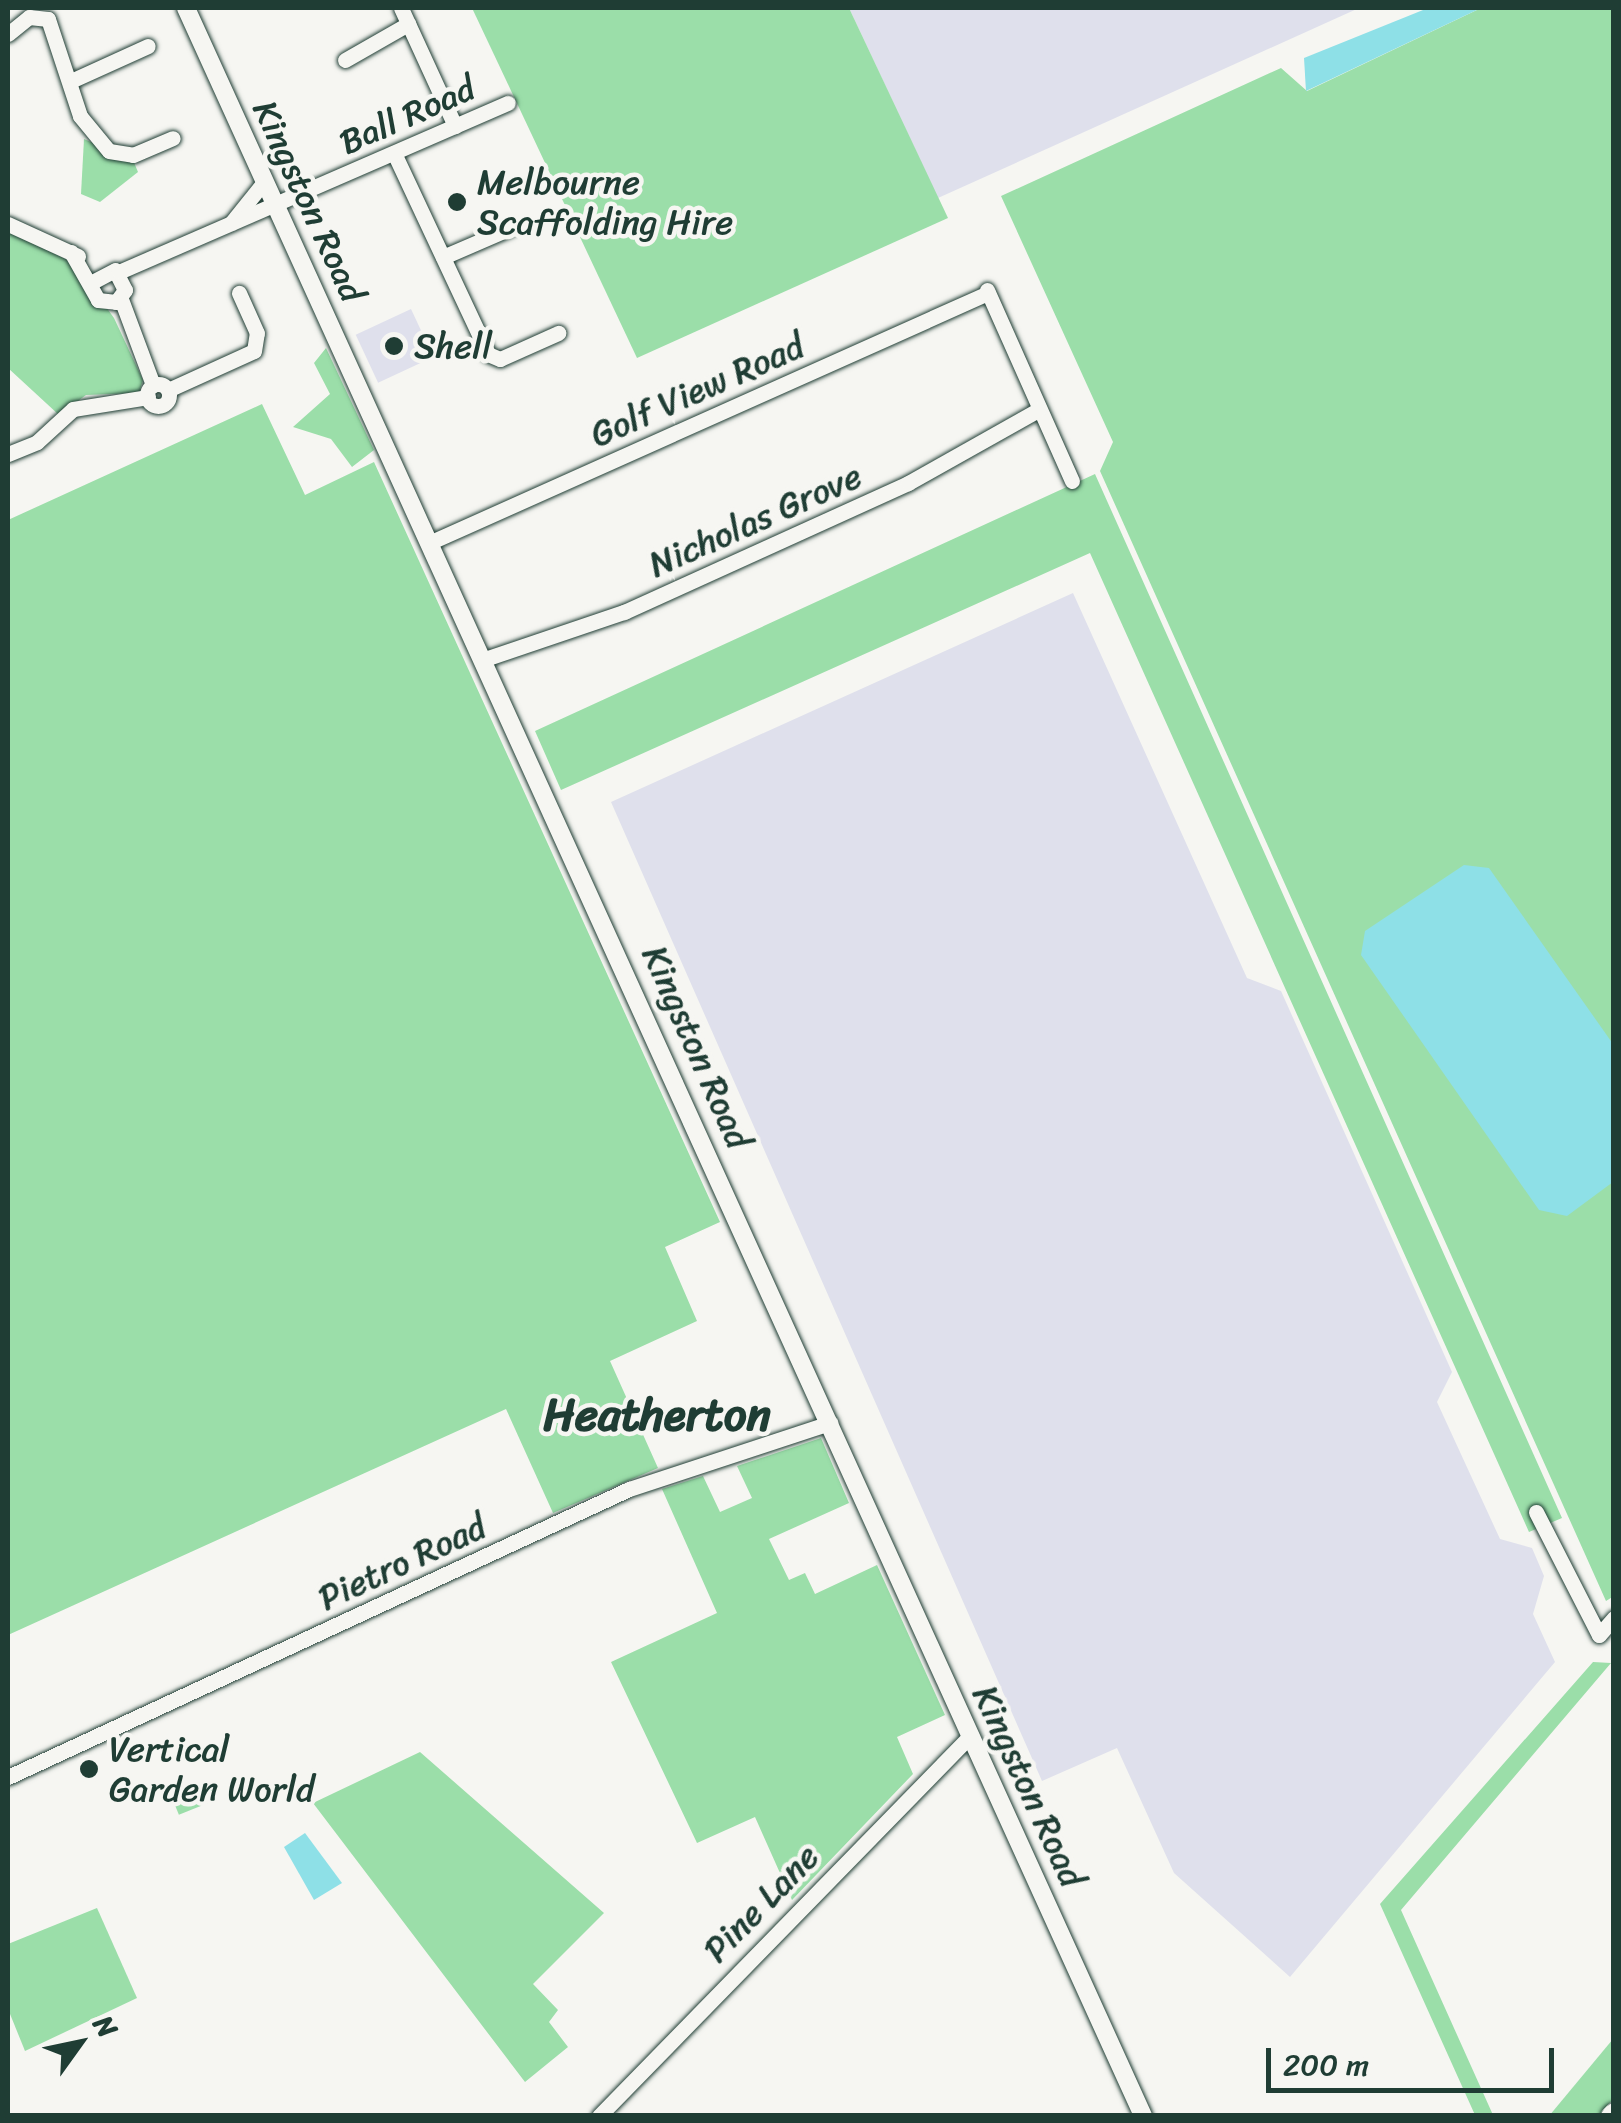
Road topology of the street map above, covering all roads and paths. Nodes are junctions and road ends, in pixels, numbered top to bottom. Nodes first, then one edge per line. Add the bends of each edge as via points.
1 (186, 8) edge
2 (400, 8) edge
3 (44, 11) edge
4 (408, 24) junction
5 (8, 34) edge
6 (148, 46) dead end
7 (345, 60) dead end
8 (73, 80) junction
9 (508, 103) dead end
10 (456, 126) junction
11 (173, 138) dead end
12 (394, 153) junction
13 (264, 182) junction
14 (276, 208) junction
15 (232, 223) junction
16 (8, 224) edge
17 (510, 228) dead end
18 (443, 257) junction
19 (112, 285) junction
20 (238, 293) dead end
21 (558, 333) dead end
22 (156, 391) junction
23 (1038, 410) junction
24 (8, 454) edge
25 (1072, 482) dead end
26 (431, 542) junction
27 (485, 659) junction
28 (830, 1423) junction
29 (1536, 1512) dead end
30 (1614, 1618) edge
31 (970, 1736) junction
32 (8, 1778) edge
33 (599, 2116) edge
34 (1142, 2116) edge

1 - 13 main road, Kingston Road
2 - 4 street
3 - 5 street
3 - 8 street
4 - 7 street
4 - 10 street
6 - 8 street
8 - 11 street via 80,116 109,151 136,155
9 - 10 street, Ball Road
10 - 12 street, Ball Road
12 - 14 street, Ball Road
12 - 18 street
13 - 14 main road, Kingston Road
13 - 15 street
14 - 15 street, Ball Road
14 - 26 main road, Kingston Road
15 - 19 street, Ball Road
16 - 19 street via 71,252
17 - 18 street
18 - 21 street via 493,358
19 - 22 street
20 - 22 street via 257,333 254,351
22 - 24 street via 73,408 37,442
23 - 25 street
23 - 26 street, Golf View Road via 987,292
23 - 27 street, Nicholas Grove via 908,484 659,596
26 - 27 main road, Kingston Road
27 - 28 main road, Kingston Road
28 - 31 main road, Kingston Road
28 - 32 street, Pietro Road via 630,1489
29 - 30 street via 1599,1635
31 - 33 street, Pine Lane
31 - 34 main road, Kingston Road

